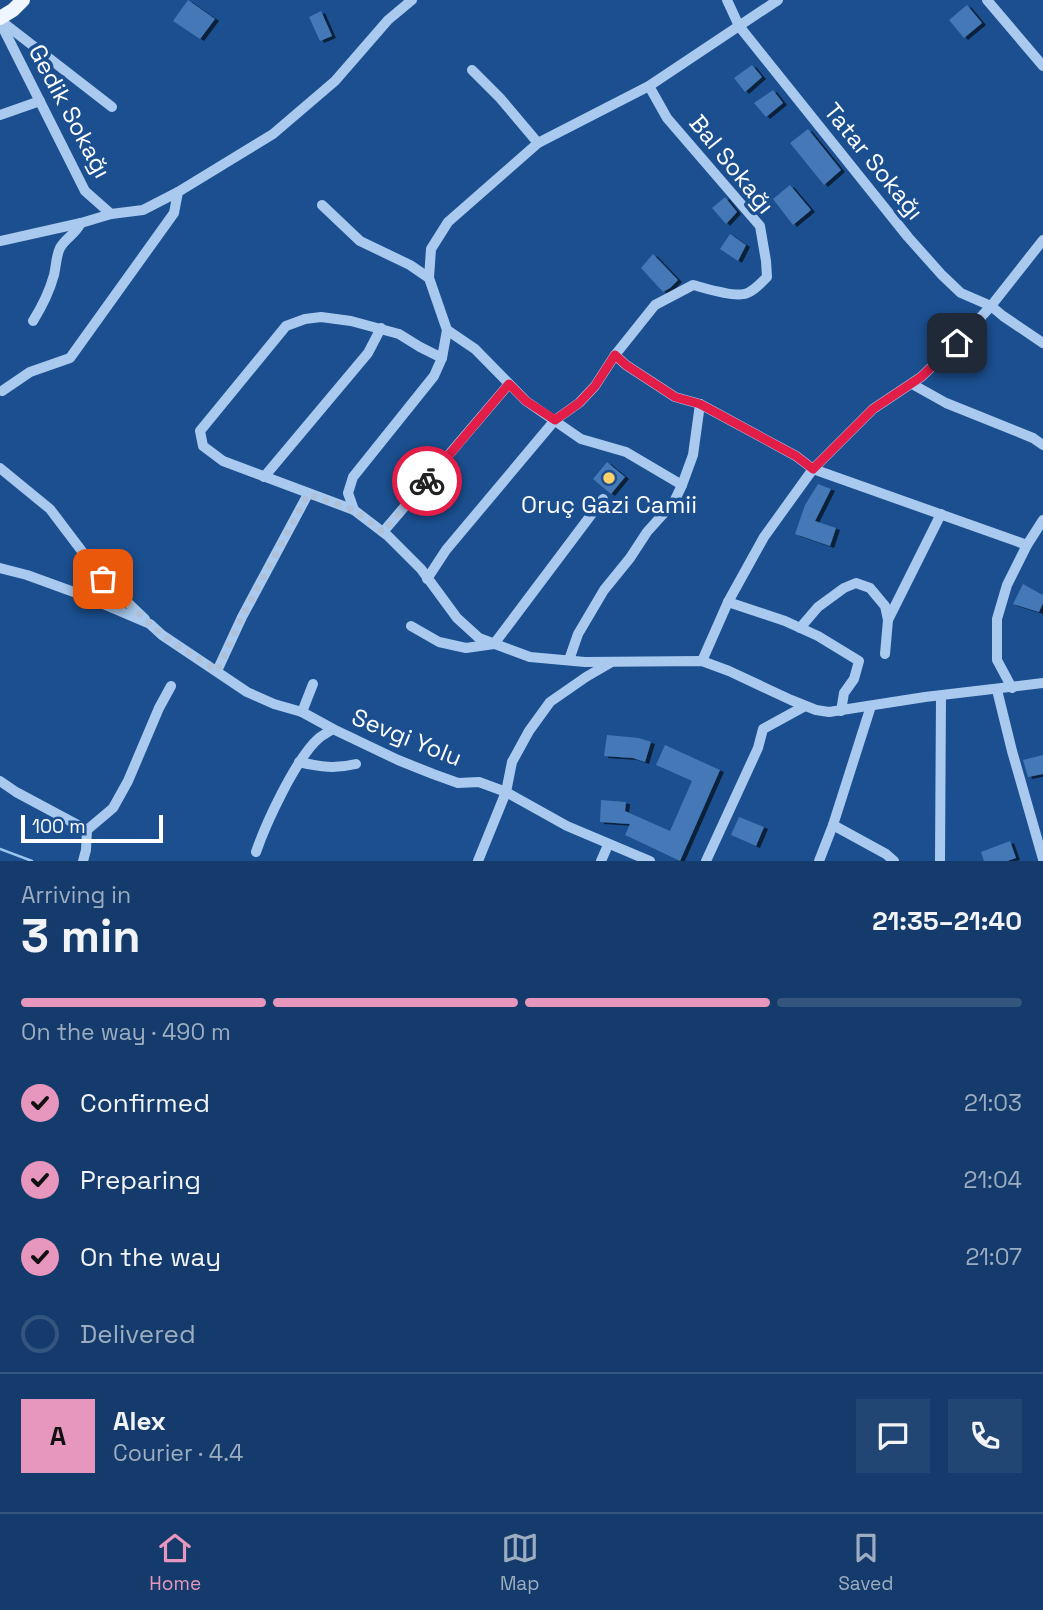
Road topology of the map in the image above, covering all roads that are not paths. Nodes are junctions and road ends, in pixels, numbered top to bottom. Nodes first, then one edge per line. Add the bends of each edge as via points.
1 (23, 0) edge
2 (412, 0) edge
3 (727, 0) edge
4 (778, 0) edge
5 (988, 0) edge
6 (0, 20) edge
7 (739, 26) junction
8 (1043, 66) edge
9 (472, 70) dead end
10 (649, 86) junction
11 (40, 101) junction
12 (112, 107) dead end
13 (0, 116) edge
14 (538, 143) junction
15 (178, 192) junction
16 (322, 205) dead end
17 (111, 214) junction
18 (81, 223) junction
19 (1043, 240) edge
20 (0, 241) edge
21 (429, 278) junction
22 (991, 306) junction
23 (33, 320) dead end
24 (381, 328) junction
25 (447, 330) junction
26 (1043, 343) edge
27 (615, 355) junction
28 (442, 358) junction
29 (912, 383) junction
30 (509, 384) junction
31 (2, 391) edge
32 (700, 404) junction
33 (555, 420) junction
34 (1043, 445) edge
35 (0, 468) edge
36 (813, 469) junction
37 (264, 477) junction
38 (682, 485) junction
39 (308, 494) junction
40 (603, 499) dead end
41 (354, 510) junction
42 (941, 514) junction
43 (1043, 520) edge
44 (383, 532) junction
45 (1027, 545) junction
46 (0, 568) edge
47 (427, 579) junction
48 (728, 602) junction
49 (888, 620) junction
50 (150, 624) junction
51 (411, 625) dead end
52 (800, 628) junction
53 (494, 644) junction
54 (886, 654) dead end
55 (569, 660) junction
56 (702, 661) junction
57 (613, 662) junction
58 (217, 671) junction
59 (1043, 683) edge
60 (313, 684) dead end
61 (171, 686) dead end
62 (1012, 688) junction
63 (997, 690) junction
64 (941, 696) junction
65 (805, 706) junction
66 (871, 706) junction
67 (841, 711) junction
68 (302, 712) junction
69 (333, 729) junction
70 (299, 762) junction
71 (356, 764) dead end
72 (0, 781) edge
73 (506, 792) junction
74 (832, 825) junction
75 (87, 830) junction
76 (608, 845) junction
77 (256, 852) dead end
78 (1043, 859) edge
79 (83, 861) edge
80 (478, 861) edge
81 (601, 861) edge
82 (650, 861) edge
83 (706, 861) edge
84 (819, 861) edge
85 (894, 861) edge
86 (940, 861) edge

1 - 6 main road
2 - 15 street via 387,20 335,80 273,134
3 - 7 street, Tatar Sokağı
4 - 7 street
5 - 8 street
6 - 11 street, Gedik Sokağı
6 - 12 street
7 - 10 street
7 - 22 street, Tatar Sokağı via 924,256 961,293
9 - 14 street
10 - 14 street
10 - 27 street, Bal Sokağı via 667,118 760,226 767,277 744,294 693,285 655,305
11 - 13 street
11 - 17 street, Gedik Sokağı via 85,191
14 - 21 street via 448,222 431,249
15 - 17 street via 143,210
15 - 31 street via 174,213 70,358 30,372
16 - 21 street via 360,240
17 - 18 street
18 - 20 street
18 - 23 street via 58,251 47,298
19 - 22 street
21 - 25 street
22 - 26 street, Tatar Sokağı
22 - 29 street
24 - 28 street
24 - 37 street via 368,353
24 - 37 street via 321,317 286,326 200,431 203,446 223,461
25 - 28 street
25 - 30 street via 475,349
27 - 32 street via 675,397
27 - 33 street via 595,386
28 - 41 street via 434,376 353,477 348,493
29 - 34 street via 946,403
29 - 36 street via 873,409
30 - 33 street
30 - 44 street
32 - 36 street
32 - 38 street
33 - 38 street via 581,439 626,452
33 - 47 street
35 - 50 street via 50,509 103,579
36 - 42 street
36 - 48 street via 764,537
37 - 39 street
38 - 55 street via 674,502 604,590 578,634
39 - 41 street
39 - 58 street
40 - 53 street
41 - 44 street
42 - 45 street
42 - 49 street
43 - 45 street
44 - 47 street
45 - 62 street via 1007,585 997,619 997,660
46 - 50 street via 82,594
47 - 53 street via 457,618 479,638
48 - 52 street
48 - 56 street
49 - 52 street via 885,606 870,588 856,583 818,607
49 - 54 street
50 - 58 street, Sevgi Yolu
51 - 53 street via 439,642 466,648
52 - 67 street via 859,662
53 - 55 street via 530,657
55 - 57 street
56 - 57 street
56 - 65 street
57 - 73 street via 550,702 512,762
58 - 68 street, Sevgi Yolu via 247,692
59 - 62 street
60 - 68 street
61 - 75 street via 114,808
62 - 63 street
63 - 64 street
63 - 78 street
64 - 66 street
64 - 86 street
65 - 67 street
65 - 83 street via 763,729
66 - 67 street
66 - 74 street
68 - 69 street, Sevgi Yolu
69 - 70 street
69 - 73 street, Sevgi Yolu via 433,774
70 - 71 street via 340,768
70 - 77 street
72 - 75 street
73 - 76 street, Sevgi Yolu
73 - 80 street
74 - 84 street
74 - 85 street
75 - 79 street
76 - 81 street
76 - 82 street, Sevgi Yolu

